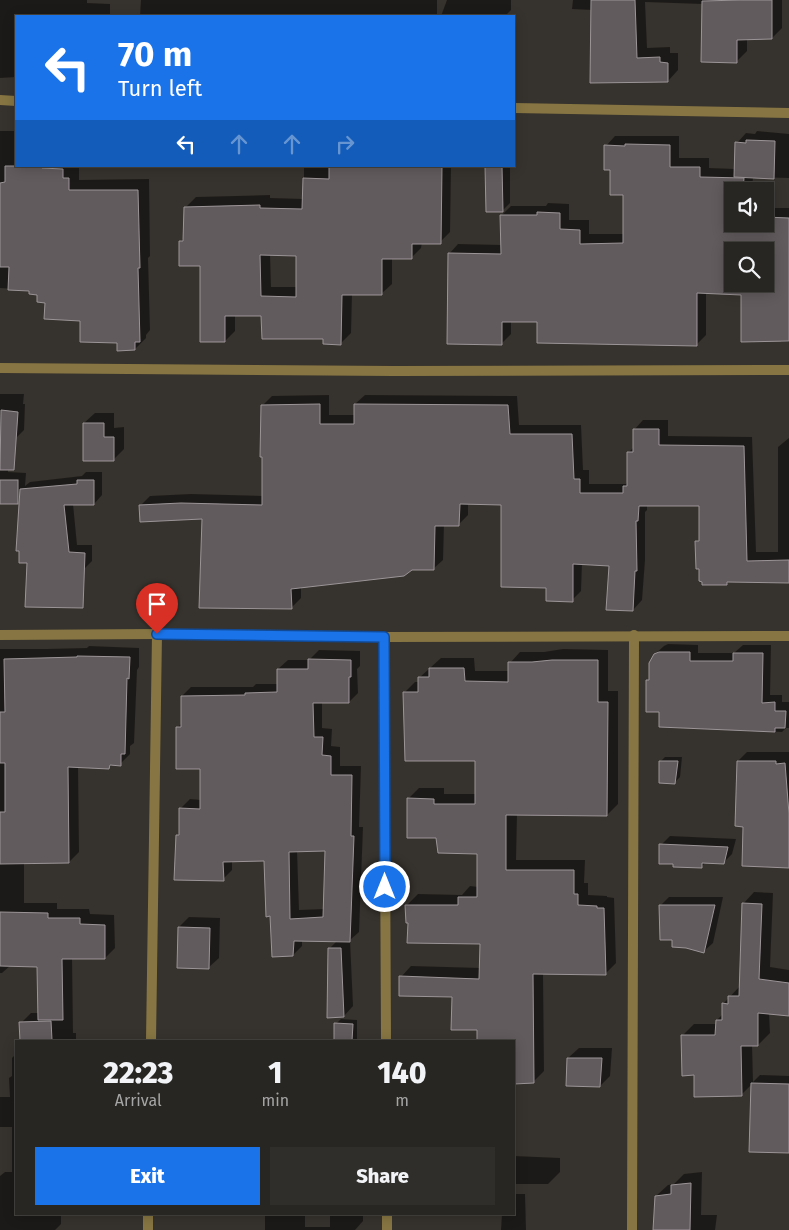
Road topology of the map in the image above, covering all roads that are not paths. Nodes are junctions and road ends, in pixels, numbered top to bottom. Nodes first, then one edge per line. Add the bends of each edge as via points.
1 (0, 100) edge
2 (15, 100) edge
3 (515, 108) edge
4 (789, 113) edge
5 (0, 368) edge
6 (789, 370) edge
7 (157, 634) junction
8 (0, 635) edge
9 (634, 635) junction
10 (789, 636) edge
11 (384, 637) junction
12 (150, 1040) edge
13 (386, 1040) edge
14 (148, 1215) edge
15 (387, 1215) edge
16 (148, 1230) edge
17 (387, 1230) edge
18 (632, 1230) edge

1 - 2 street
3 - 4 street
5 - 6 street
7 - 8 street
7 - 11 street
7 - 12 street
9 - 10 street
9 - 11 street
9 - 18 street
11 - 13 street
14 - 16 street
15 - 17 street

